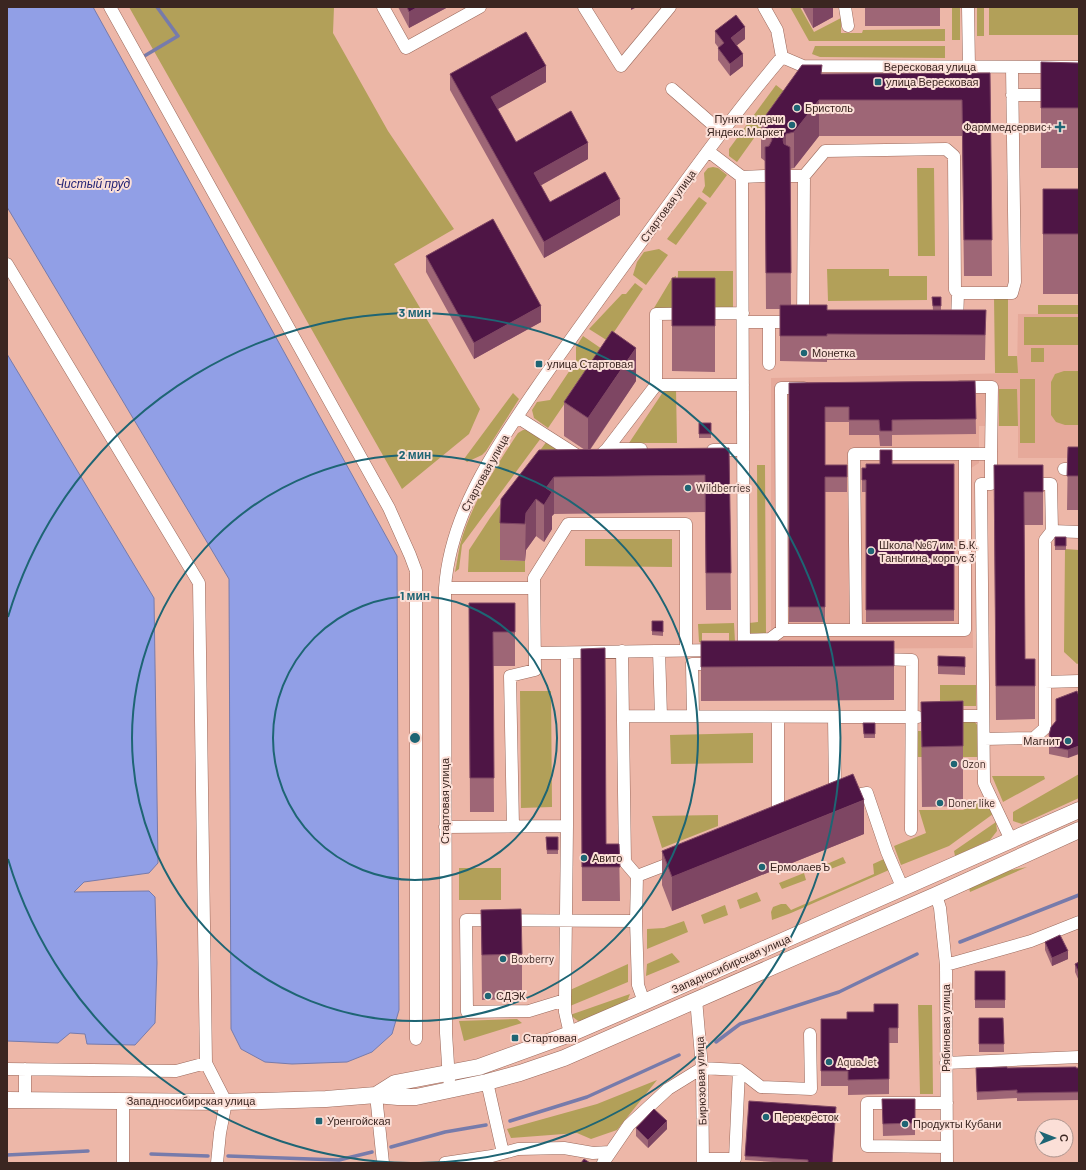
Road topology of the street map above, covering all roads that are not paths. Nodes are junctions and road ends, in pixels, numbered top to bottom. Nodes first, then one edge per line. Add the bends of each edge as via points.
1 (110, 7) edge
2 (383, 7) edge
3 (480, 7) edge
4 (584, 7) edge
5 (670, 7) edge
6 (764, 7) edge
7 (845, 7) edge
8 (968, 7) edge
9 (848, 26) dead end
10 (782, 57) junction
11 (968, 66) junction
12 (1012, 67) junction
13 (1079, 67) edge
14 (672, 89) dead end
15 (1012, 95) junction
16 (1079, 95) edge
17 (722, 131) junction
18 (708, 151) junction
19 (742, 176) junction
20 (765, 176) edge
21 (790, 176) edge
22 (804, 176) junction
23 (7, 264) edge
24 (958, 293) junction
25 (743, 318) junction
26 (769, 322) junction
27 (942, 322) edge
28 (769, 364) dead end
29 (656, 385) junction
30 (743, 385) junction
31 (947, 387) edge
32 (813, 388) edge
33 (517, 417) junction
34 (607, 449) junction
35 (652, 449) edge
36 (698, 450) edge
37 (743, 450) junction
38 (965, 454) junction
39 (991, 454) junction
40 (1064, 469) dead end
41 (1079, 469) edge
42 (1016, 484) edge
43 (1052, 531) junction
44 (1079, 532) edge
45 (445, 588) junction
46 (534, 588) junction
47 (782, 630) junction
48 (856, 630) junction
49 (686, 650) junction
50 (622, 651) junction
51 (659, 651) junction
52 (742, 651) junction
53 (567, 652) junction
54 (535, 653) junction
55 (864, 659) edge
56 (1079, 681) edge
57 (1045, 682) junction
58 (624, 716) junction
59 (661, 716) junction
60 (693, 716) junction
61 (912, 716) junction
62 (983, 716) junction
63 (778, 717) junction
64 (834, 717) junction
65 (984, 739) junction
66 (846, 797) junction
67 (832, 802) edge
68 (1079, 810) edge
69 (792, 816) edge
70 (513, 826) junction
71 (567, 826) junction
72 (445, 827) junction
73 (912, 830) dead end
74 (1079, 830) edge
75 (1010, 840) junction
76 (688, 856) edge
77 (636, 876) junction
78 (903, 888) junction
79 (936, 895) junction
80 (566, 921) junction
81 (636, 921) junction
82 (1079, 922) edge
83 (946, 965) junction
84 (696, 999) junction
85 (565, 1000) junction
86 (644, 1002) junction
87 (570, 1034) junction
88 (810, 1034) dead end
89 (416, 1039) dead end
90 (1079, 1057) edge
91 (206, 1063) junction
92 (946, 1063) junction
93 (702, 1068) junction
94 (7, 1069) edge
95 (25, 1069) junction
96 (739, 1070) junction
97 (448, 1073) junction
98 (487, 1082) junction
99 (450, 1091) junction
100 (376, 1094) junction
101 (7, 1100) edge
102 (25, 1100) junction
103 (123, 1102) junction
104 (226, 1102) junction
105 (947, 1103) junction
106 (946, 1147) junction
107 (610, 1152) junction
108 (495, 1157) edge
109 (703, 1161) edge
110 (123, 1163) edge
111 (217, 1163) edge
112 (383, 1163) edge
113 (445, 1163) edge
114 (603, 1163) edge
115 (947, 1163) edge

1 - 89 street via 389,508 416,571
2 - 3 street via 406,48
4 - 5 street via 621,66
6 - 10 street via 777,30
7 - 9 street
8 - 11 street
10 - 11 street, Вересковая улица via 803,66
10 - 17 street, Стартовая улица
11 - 12 street, Вересковая улица
12 - 13 street, Вересковая улица
12 - 15 street
14 - 17 street
15 - 16 street
15 - 24 street via 1015,282 1012,292
17 - 18 street, Стартовая улица
18 - 19 street
18 - 33 street, Стартовая улица via 578,328
19 - 20 street
19 - 25 street
21 - 22 street
22 - 24 street via 825,151 946,149 954,156 955,290
22 - 26 street via 807,322
23 - 91 street via 199,583
24 - 27 street via 957,322
25 - 26 street
25 - 29 street via 656,314
25 - 30 street
26 - 28 street
29 - 30 street
29 - 34 street
30 - 37 street
31 - 39 street via 992,387
32 - 47 street via 781,388
33 - 34 street via 583,459 595,460
33 - 45 street, Стартовая улица via 469,498 454,535
34 - 35 street
36 - 37 street
37 - 52 street
38 - 39 street
38 - 48 street via 965,630
38 - 48 street via 854,454
39 - 62 street via 997,484 981,484
40 - 41 street
42 - 43 street via 1051,484
43 - 44 street
43 - 57 street via 1045,540
45 - 46 street
45 - 72 street, Стартовая улица
46 - 49 street via 534,578 568,524 686,524
46 - 54 street
47 - 48 street
47 - 52 street via 770,639
49 - 51 street
49 - 52 street
50 - 51 street
50 - 53 street
50 - 58 street
51 - 59 street
52 - 60 street via 739,664 692,664
53 - 54 street
53 - 71 street
54 - 70 street via 534,670 510,676
55 - 61 street via 912,660
56 - 57 street
57 - 65 street via 1045,728 1034,738
58 - 59 street
58 - 77 street via 626,862
59 - 60 street
60 - 63 street
61 - 62 street
61 - 64 street
61 - 73 street
62 - 65 street
63 - 64 street
63 - 69 street via 774,823
64 - 66 street via 835,787
65 - 75 street via 984,783
66 - 67 street
66 - 78 street via 867,793 887,852
68 - 75 main road, Западносибирская улица
70 - 71 street
70 - 72 street
71 - 80 street
72 - 97 street, Стартовая улица
74 - 79 main road, Западносибирская улица
75 - 78 main road, Западносибирская улица
76 - 77 street
77 - 81 street
78 - 86 main road, Западносибирская улица
79 - 83 street, Рябиновая улица via 940,908
79 - 84 main road, Западносибирская улица
80 - 81 street
80 - 85 street
80 - 85 street via 466,920 467,1012 529,1011
81 - 86 street via 638,985
82 - 83 street via 1031,941
83 - 92 street, Рябиновая улица
84 - 93 street, Бирюзовая улица
84 - 98 main road, Западносибирская улица via 564,1058
85 - 87 street
86 - 87 main road, Западносибирская улица
87 - 97 main road, Западносибирская улица via 480,1067
88 - 96 street via 812,1089 761,1087
90 - 92 street
91 - 95 street via 176,1071
91 - 104 street
92 - 105 street, Рябиновая улица
93 - 96 street
93 - 107 street via 668,1089 629,1125
93 - 109 street, Бирюзовая улица
94 - 95 street
95 - 102 street
96 - 109 street via 735,1159
97 - 99 street, Стартовая улица
97 - 100 main road, Западносибирская улица via 395,1084
98 - 99 main road, Западносибирская улица
98 - 108 street
99 - 100 main road, Западносибирская улица via 416,1097
100 - 104 main road, Западносибирская улица via 326,1099
100 - 112 street
101 - 102 main road, Западносибирская улица
102 - 103 main road, Западносибирская улица
103 - 104 main road, Западносибирская улица
103 - 110 street
104 - 111 street
105 - 106 street, Рябиновая улица
105 - 106 street via 867,1103 866,1146
106 - 115 street, Рябиновая улица
107 - 108 street via 592,1153 564,1148 518,1149
107 - 114 street
108 - 113 street

